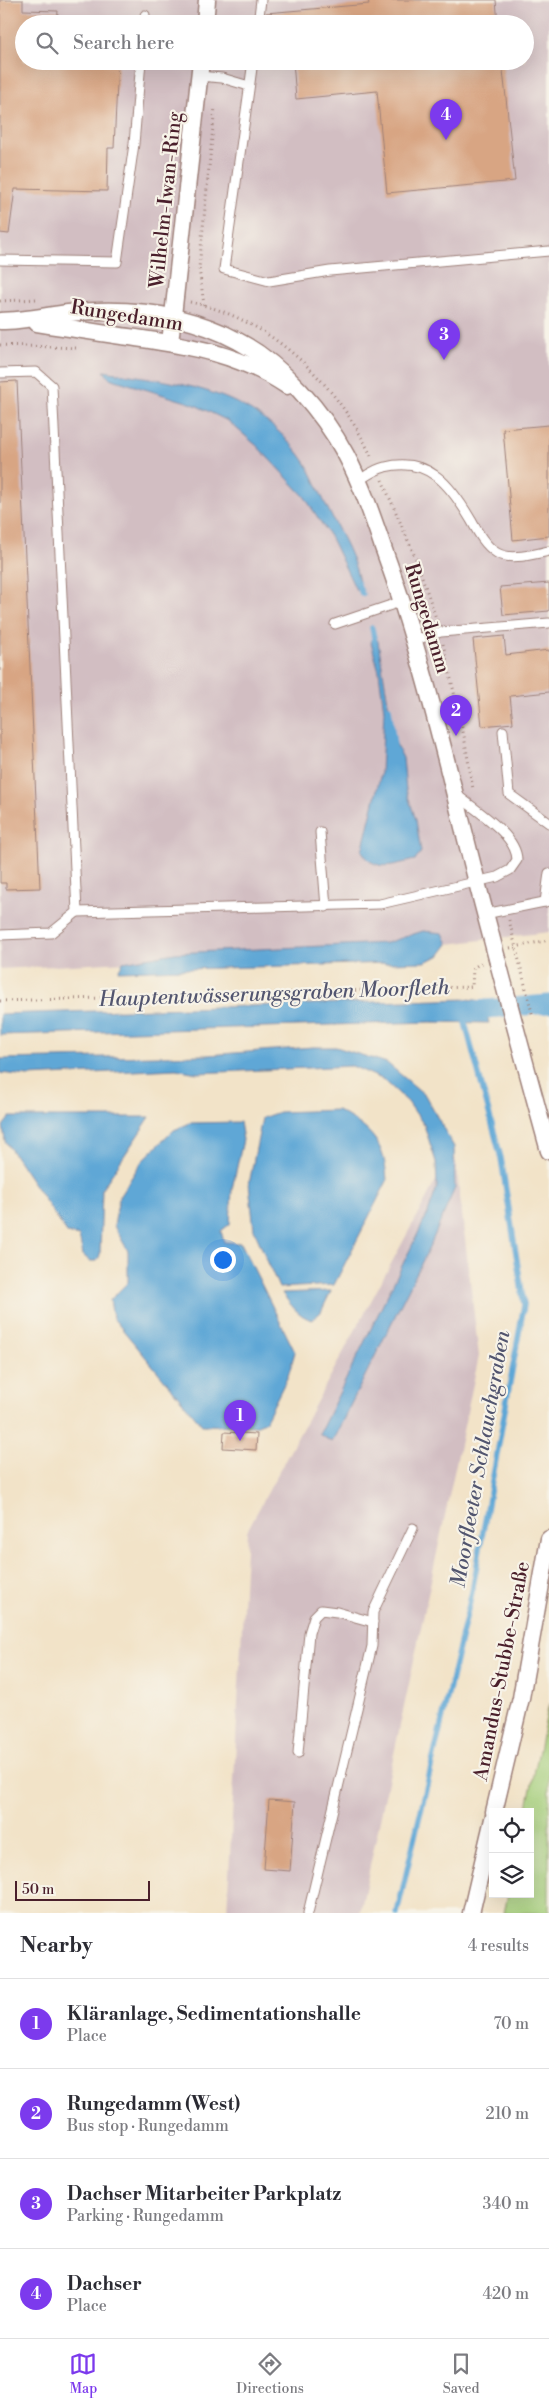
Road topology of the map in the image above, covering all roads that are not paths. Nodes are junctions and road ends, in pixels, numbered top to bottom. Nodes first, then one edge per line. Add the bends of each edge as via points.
1 (207, 0) edge
2 (261, 0) edge
3 (206, 15) edge
4 (259, 15) edge
5 (140, 70) edge
6 (200, 70) edge
7 (204, 70) edge
8 (252, 70) edge
9 (249, 86) junction
10 (549, 251) edge
11 (0, 260) edge
12 (173, 317) junction
13 (0, 321) edge
14 (20, 321) junction
15 (170, 343) junction
16 (0, 373) edge
17 (305, 399) junction
18 (358, 481) junction
19 (549, 551) edge
20 (403, 601) junction
21 (549, 623) edge
22 (335, 624) dead end
23 (415, 640) junction
24 (503, 731) dead end
25 (455, 794) junction
26 (549, 823) edge
27 (320, 832) dead end
28 (549, 873) edge
29 (476, 880) junction
30 (547, 901) edge
31 (326, 906) junction
32 (77, 912) junction
33 (485, 914) junction
34 (0, 935) edge
35 (549, 1151) edge
36 (413, 1528) dead end
37 (549, 1539) edge
38 (373, 1622) junction
39 (298, 1753) dead end
40 (495, 1808) edge
41 (489, 1836) edge
42 (308, 1913) edge
43 (471, 1913) edge

1 - 3 street
2 - 4 lane
5 - 11 lane via 118,262
6 - 12 street, Wilhelm-Iwan-Ring
7 - 9 lane
8 - 9 lane
9 - 10 lane via 224,269 269,281 330,271
12 - 14 street, Rungedamm via 111,312 68,313
12 - 15 street, Wilhelm-Iwan-Ring
12 - 17 street, Rungedamm via 215,330 261,355 284,373
13 - 14 street, Rungedamm
14 - 15 street, Rungedamm
15 - 17 street, Rungedamm via 232,358 279,381
16 - 32 lane via 36,372 52,386
17 - 18 street, Rungedamm via 339,443
18 - 19 lane via 377,470 395,465 417,466 437,475 455,493 485,541 496,552 509,557
18 - 20 street, Rungedamm
20 - 22 lane
20 - 23 street, Rungedamm
21 - 23 lane via 441,632
23 - 25 street, Rungedamm
24 - 26 lane via 509,794
25 - 29 street, Rungedamm
25 - 29 lane via 504,833 515,848 516,863 507,873
27 - 31 lane
28 - 30 lane
29 - 31 lane via 380,904
29 - 33 street, Rungedamm
30 - 33 lane
31 - 32 lane
32 - 34 lane via 51,933
33 - 35 street, Rungedamm
36 - 38 lane via 373,1612
37 - 40 street, Amandus-Stubbe-Straße via 521,1698
38 - 39 lane via 321,1610 314,1617 309,1633
38 - 42 lane via 372,1646
41 - 43 street

